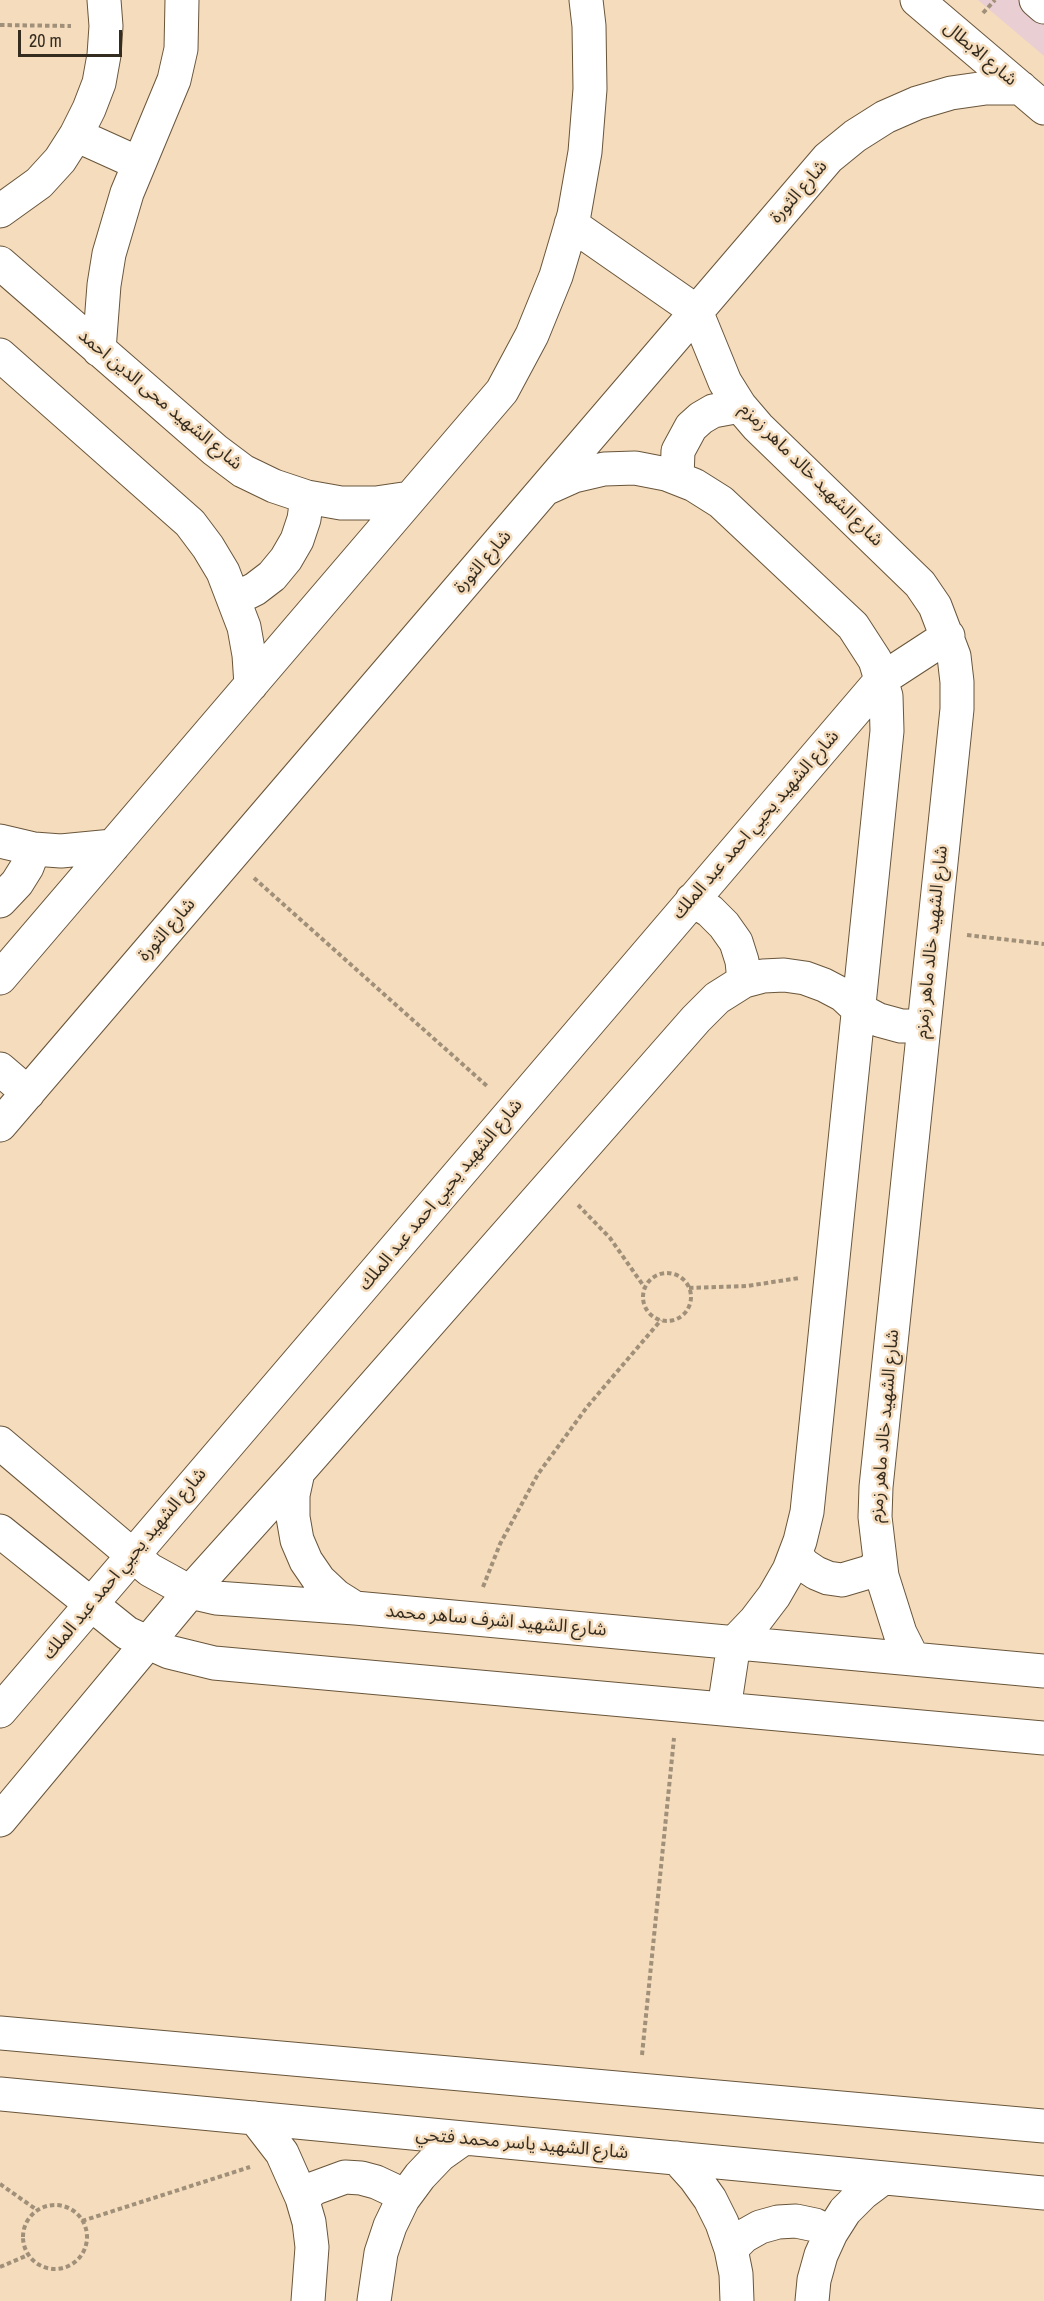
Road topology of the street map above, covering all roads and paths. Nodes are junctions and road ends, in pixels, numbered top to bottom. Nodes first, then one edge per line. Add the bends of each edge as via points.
1 (182, 0) edge
2 (586, 0) edge
3 (917, 0) edge
4 (1036, 0) edge
5 (1044, 7) edge
6 (105, 13) edge
7 (0, 25) edge
8 (1033, 98) edge
9 (76, 135) junction
10 (138, 163) junction
11 (0, 211) edge
12 (571, 224) junction
13 (0, 264) edge
14 (696, 311) junction
15 (99, 350) junction
16 (0, 355) edge
17 (740, 406) junction
18 (677, 478) junction
19 (546, 489) junction
20 (307, 497) junction
21 (411, 498) junction
22 (235, 599) junction
23 (948, 636) junction
24 (882, 679) junction
25 (251, 684) junction
26 (0, 841) edge
27 (113, 846) junction
28 (34, 849) junction
29 (230, 856) junction
30 (692, 900) junction
31 (0, 901) edge
32 (933, 932) junction
33 (1044, 944) edge
34 (0, 978) edge
35 (744, 981) junction
36 (858, 1009) junction
37 (924, 1026) junction
38 (0, 1069) edge
39 (28, 1093) junction
40 (513, 1110) junction
41 (0, 1125) edge
42 (551, 1183) junction
43 (832, 1270) junction
44 (645, 1288) junction
45 (689, 1288) junction
46 (661, 1320) junction
47 (0, 1443) edge
48 (298, 1472) junction
49 (0, 1531) edge
50 (795, 1554) junction
51 (133, 1555) junction
52 (880, 1564) junction
53 (190, 1592) junction
54 (90, 1605) junction
55 (355, 1608) junction
56 (474, 1619) junction
57 (734, 1643) junction
58 (147, 1644) junction
59 (913, 1659) junction
60 (1044, 1671) edge
61 (677, 1705) junction
62 (724, 1709) junction
63 (0, 1711) edge
64 (1044, 1738) edge
65 (0, 1820) edge
66 (0, 2033) edge
67 (638, 2089) junction
68 (0, 2094) edge
69 (255, 2118) junction
70 (1044, 2126) edge
71 (464, 2138) junction
72 (282, 2153) junction
73 (676, 2158) junction
74 (883, 2178) junction
75 (0, 2184) edge
76 (1044, 2193) edge
77 (302, 2198) junction
78 (403, 2199) junction
79 (37, 2210) junction
80 (82, 2220) junction
81 (831, 2233) junction
82 (731, 2248) junction
83 (28, 2255) junction
84 (0, 2267) edge
85 (306, 2300) edge
86 (374, 2301) edge
87 (736, 2301) edge
88 (812, 2301) edge

1 - 10 street via 181,49 174,80
2 - 12 street via 590,89 585,152
3 - 8 street, شارع الابطال
4 - 5 street
6 - 7 path
6 - 9 street via 99,82
8 - 14 street, شارع الثورة via 986,88 928,99 885,117 828,158
9 - 10 street
9 - 11 street via 39,183
10 - 15 street via 109,254
12 - 14 street
12 - 21 street via 536,325 502,391
13 - 15 street, شارع الشهيد محى الدين احمد
14 - 17 street, شارع الشهيد خالد ماهر زمزم via 725,382
14 - 19 street, شارع الثورة
15 - 20 street, شارع الشهيد محى الدين احمد via 243,471
16 - 22 street via 190,523 218,564
17 - 18 street via 713,411 691,427 678,451
17 - 23 street, شارع الشهيد خالد ماهر زمزم via 920,584
18 - 19 street via 635,468 604,469 574,476
18 - 24 street via 721,502 853,626
19 - 29 street, شارع الثورة
20 - 21 street, شارع الشهيد محى الدين احمد via 341,503
20 - 22 street via 297,540 286,559 272,576
21 - 25 street
22 - 25 street via 244,627
23 - 24 street, شارع الشهيد يحيي احمد عبد الملك
23 - 32 street, شارع الشهيد خالد ماهر زمزم via 954,656 957,709
24 - 30 street, شارع الشهيد يحيي احمد عبد الملك
24 - 36 street via 886,731
25 - 27 street
26 - 28 street
27 - 28 street via 69,851
27 - 34 street
28 - 31 street via 17,884
29 - 39 street, شارع الثورة
29 - 40 path
30 - 35 street via 710,911 736,942
30 - 40 street, شارع الشهيد يحيي احمد عبد الملك
32 - 33 path
32 - 37 street, شارع الشهيد خالد ماهر زمزم
35 - 36 street via 763,976 805,978 843,995
35 - 42 street via 717,998 696,1019
36 - 37 street via 901,1026
36 - 43 street
37 - 52 street, شارع الشهيد خالد ماهر زمزم via 876,1487
38 - 39 street
39 - 41 street, شارع الثورة
40 - 51 street, شارع الشهيد يحيي احمد عبد الملك
42 - 44 path via 597,1223
42 - 48 street
43 - 45 path via 747,1286
43 - 50 street via 811,1482
44 - 45 path via 650,1280 667,1273 684,1280
44 - 46 path via 644,1304 653,1317
45 - 46 path via 691,1296 685,1313 670,1321
46 - 56 path via 587,1407 538,1474 500,1544
47 - 51 street, شارع الشهيد اشرف ساهر محمد
48 - 53 street
48 - 55 street via 293,1517 302,1551 319,1580
49 - 54 street
50 - 52 street via 816,1573 835,1579 856,1577
50 - 57 street via 774,1596
51 - 53 street, شارع الشهيد اشرف ساهر محمد via 150,1570
51 - 54 street, شارع الشهيد يحيي احمد عبد الملك
52 - 59 street, شارع الشهيد خالد ماهر زمزم via 890,1605
53 - 55 street, شارع الشهيد اشرف ساهر محمد via 216,1598
53 - 58 street
54 - 58 street
54 - 63 street, شارع الشهيد يحيي احمد عبد الملك
55 - 56 street, شارع الشهيد اشرف ساهر محمد
56 - 57 street, شارع الشهيد اشرف ساهر محمد
57 - 59 street, شارع الشهيد اشرف ساهر محمد
57 - 62 street
58 - 61 street via 192,1659 237,1666
58 - 65 street
59 - 60 street, شارع الشهيد اشرف ساهر محمد
61 - 62 street
61 - 67 path
62 - 64 street
66 - 67 street
67 - 70 street
68 - 69 street, شارع الشهيد ياسر محمد فتحي
69 - 71 street, شارع الشهيد ياسر محمد فتحي
69 - 72 street
71 - 73 street, شارع الشهيد ياسر محمد فتحي
71 - 78 street via 440,2155
72 - 77 street
72 - 80 path via 212,2181
73 - 74 street, شارع الشهيد ياسر محمد فتحي
73 - 82 street via 710,2199
74 - 76 street, شارع الشهيد ياسر محمد فتحي
74 - 81 street via 845,2211
75 - 79 path
77 - 78 street via 315,2188 345,2177 376,2182
77 - 85 street via 312,2247
78 - 86 street via 381,2253
79 - 80 path via 66,2207
79 - 83 path via 24,2227
80 - 83 path via 87,2242 77,2261 68,2267 46,2268
81 - 82 street via 814,2224 778,2222 760,2227
81 - 88 street via 814,2280
82 - 87 street
83 - 84 path

